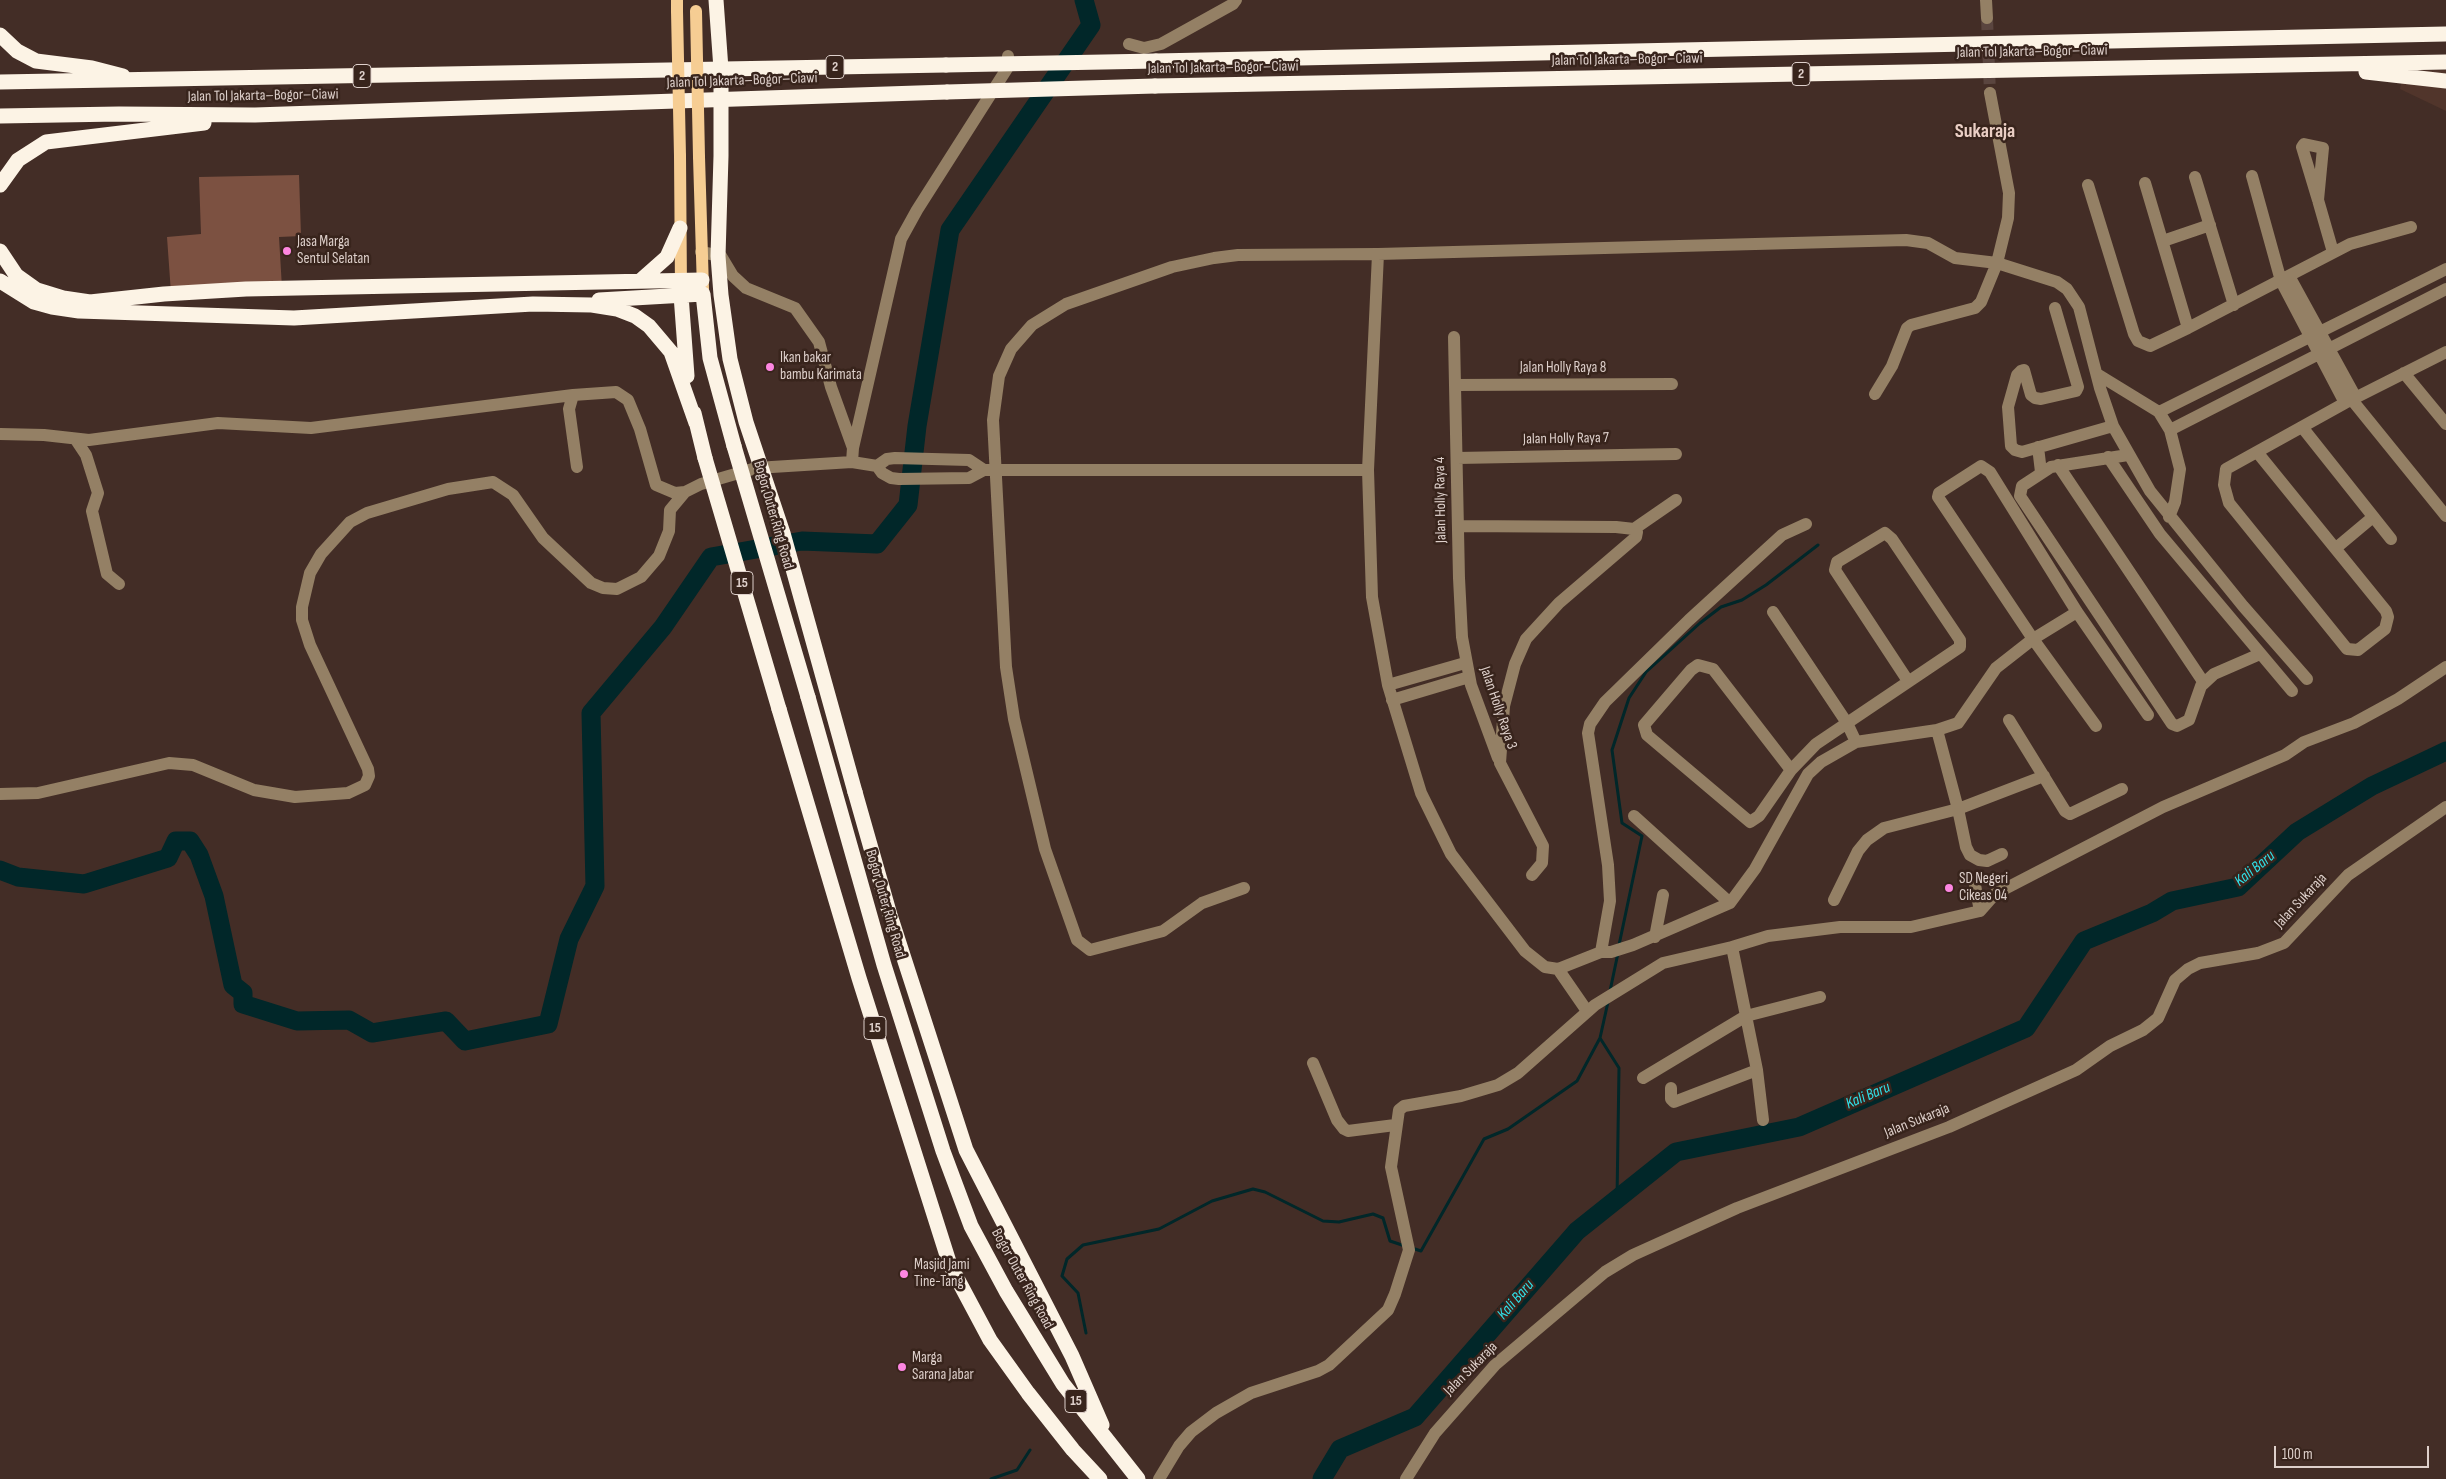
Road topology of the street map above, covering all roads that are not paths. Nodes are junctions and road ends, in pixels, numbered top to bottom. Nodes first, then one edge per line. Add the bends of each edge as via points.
1 (716, 0) edge
2 (1236, 0) edge
3 (1986, 0) edge
4 (677, 6) edge
5 (695, 6) edge
6 (1987, 18) tunnel mouth
7 (2446, 34) edge
8 (0, 35) edge
9 (1129, 44) dead end
10 (1008, 56) dead end
11 (2446, 62) edge
12 (2305, 65) junction
13 (140, 81) junction
14 (0, 82) edge
15 (2446, 82) edge
16 (1990, 93) tunnel mouth
17 (255, 115) junction
18 (0, 116) edge
19 (2252, 176) dead end
20 (2195, 177) dead end
21 (2145, 184) dead end
22 (0, 185) edge
23 (2088, 186) dead end
24 (2318, 200) dead end
25 (2210, 225) junction
26 (2411, 227) dead end
27 (680, 228) junction
28 (2163, 240) junction
29 (0, 251) edge
30 (701, 252) junction
31 (2334, 252) junction
32 (1378, 254) junction
33 (1997, 264) junction
34 (2446, 270) edge
35 (2285, 278) junction
36 (641, 280) junction
37 (0, 281) edge
38 (703, 287) junction
39 (681, 288) junction
40 (2446, 289) edge
41 (533, 304) junction
42 (2234, 305) junction
43 (2055, 308) dead end
44 (2188, 328) junction
45 (2315, 334) junction
46 (1454, 337) dead end
47 (2324, 351) junction
48 (2446, 352) edge
49 (2404, 373) junction
50 (2097, 374) junction
51 (1672, 384) dead end
52 (1455, 385) junction
53 (1876, 394) dead end
54 (573, 395) junction
55 (2031, 395) junction
56 (2351, 400) junction
57 (2008, 408) junction
58 (2159, 412) junction
59 (696, 423) junction
60 (2446, 424) edge
61 (2113, 426) junction
62 (2302, 427) junction
63 (2170, 430) junction
64 (0, 434) edge
65 (76, 440) junction
66 (2038, 447) junction
67 (853, 448) junction
68 (2256, 452) junction
69 (1676, 454) dead end
70 (2128, 455) junction
71 (2108, 457) junction
72 (1457, 458) junction
73 (852, 462) junction
74 (2058, 465) junction
75 (877, 466) junction
76 (577, 467) dead end
77 (991, 470) junction
78 (1368, 470) junction
79 (2041, 472) junction
80 (685, 492) junction
81 (1676, 500) dead end
82 (2446, 516) edge
83 (2169, 517) junction
84 (2373, 517) junction
85 (1806, 524) dead end
86 (1458, 526) junction
87 (1634, 529) junction
88 (2391, 539) dead end
89 (2336, 548) junction
90 (119, 584) dead end
91 (1773, 612) dead end
92 (2077, 612) junction
93 (2033, 639) junction
94 (2260, 654) junction
95 (1466, 663) junction
96 (2446, 667) edge
97 (1469, 677) junction
98 (2307, 679) dead end
99 (1908, 681) junction
100 (2204, 683) junction
101 (1388, 685) junction
102 (2292, 691) dead end
103 (1392, 700) junction
104 (2148, 715) dead end
105 (2008, 720) dead end
106 (1847, 723) junction
107 (2096, 726) dead end
108 (1937, 730) junction
109 (1856, 742) junction
110 (1500, 763) junction
111 (1791, 770) junction
112 (2044, 776) junction
113 (2122, 789) dead end
114 (0, 794) edge
115 (2446, 807) edge
116 (1958, 809) junction
117 (1634, 816) dead end
118 (2002, 854) dead end
119 (1532, 875) dead end
120 (1974, 880) dead end
121 (1244, 888) dead end
122 (1664, 895) dead end
123 (1834, 900) dead end
124 (1730, 903) junction
125 (1980, 910) junction
126 (1655, 937) junction
127 (1732, 947) junction
128 (1606, 952) junction
129 (1558, 969) junction
130 (1820, 997) dead end
131 (1591, 1008) junction
132 (1746, 1016) junction
133 (1313, 1063) dead end
134 (1757, 1070) junction
135 (1643, 1078) dead end
136 (1671, 1088) dead end
137 (1763, 1120) dead end
138 (1395, 1125) junction
139 (1110, 1444) junction
140 (1100, 1479) edge
141 (1138, 1479) edge
142 (1159, 1479) edge
143 (1406, 1479) edge

1 - 139 highway, bridge via 721,69 718,256 730,359 746,422 783,533 890,915 966,1150 1072,1356
2 - 9 street via 1161,44 1144,48
3 - 6 street
4 - 27 main road, bridge
5 - 30 main road, bridge
7 - 13 highway, Jalan Tol Jakarta–Bogor–Ciawi / 2, bridge
8 - 13 highway via 17,51 36,61 92,68
10 - 67 street via 1008,68 901,239
11 - 12 highway, Jalan Tol Jakarta–Bogor–Ciawi / 2
12 - 15 highway
12 - 17 highway, Jalan Tol Jakarta–Bogor–Ciawi / 2, bridge via 1156,86
13 - 14 highway, Jalan Tol Jakarta–Bogor–Ciawi / 2
16 - 33 street via 2009,193 2008,218
17 - 18 highway, Jalan Tol Jakarta–Bogor–Ciawi / 2
17 - 22 highway via 46,142 18,160
19 - 35 street
20 - 25 street
21 - 28 street
23 - 44 street via 2138,340 2155,345
24 - 31 street
25 - 28 street
25 - 42 street
26 - 31 street via 2355,241
27 - 36 highway via 668,257
27 - 39 main road
28 - 44 street
29 - 36 highway via 16,275 37,290 90,302 246,288
30 - 38 main road
30 - 67 street via 721,256 732,276 746,288 796,308 819,342
31 - 35 street
32 - 33 street via 1906,240 1928,243 1955,258
32 - 77 street via 1214,258 1172,267 1066,304 1027,331 1011,349 999,376
32 - 78 street
33 - 50 street via 2057,282 2067,289 2079,307
33 - 53 street via 1976,308 1907,328 1892,366
34 - 45 street
35 - 42 street
35 - 45 street
36 - 39 highway
37 - 41 highway via 34,302 79,311 294,318
38 - 39 highway
38 - 139 highway, Bogor Outer Ring Road / 15, bridge via 710,358 734,446 884,965 943,1151 971,1226 1006,1291 1062,1384
39 - 41 highway
39 - 59 highway, 15 via 684,360
40 - 47 street
41 - 59 highway via 618,309 649,326 671,352
42 - 44 street
43 - 55 street via 2078,387 2076,391 2041,399
45 - 47 street
45 - 58 street
46 - 52 street, Jalan Holly Raya 4
47 - 56 street
47 - 63 street
48 - 49 street
49 - 56 street
49 - 60 street
50 - 58 street
50 - 61 street
51 - 52 street, Jalan Holly Raya 8
52 - 72 street, Jalan Holly Raya 4
54 - 65 street via 311,428 218,423
54 - 76 street via 569,409
54 - 80 street via 616,392 628,400 656,485 675,493
55 - 57 street
55 - 57 street via 2024,370 2021,371
56 - 62 street
56 - 82 street
57 - 66 street via 2011,446 2022,452
58 - 63 street
59 - 140 highway, 15, bridge via 861,984 950,1266 990,1340 1034,1400
61 - 66 street
61 - 70 street
62 - 68 street
62 - 84 street
63 - 83 street via 2180,470
64 - 65 street
65 - 90 street via 86,455 98,493 92,511 107,574
66 - 79 street
67 - 73 street
68 - 89 street
68 - 89 street via 2226,469 2224,485 2229,503 2347,648 2358,650 2385,629 2388,617 2386,610
69 - 72 street, Jalan Holly Raya 7
70 - 71 street
70 - 83 street
71 - 74 street
71 - 94 street via 2160,534
72 - 86 street, Jalan Holly Raya 4
73 - 75 street
73 - 80 street via 756,468
74 - 79 street
74 - 100 street
75 - 77 street via 900,458 956,459 969,460
75 - 77 street via 890,478 899,479 963,479
77 - 78 street
77 - 121 street via 1006,667 1014,719 1045,848 1077,940 1090,950 1163,931 1202,903
78 - 101 street via 1372,597
79 - 100 street via 2022,486 2020,496 2172,724 2177,726 2189,720
80 - 114 street via 670,510 669,531 659,556 641,577 618,589 591,583 543,538 513,495 493,482 448,489 367,513 350,522 321,554 310,572 302,606 302,620 310,645 368,769 369,776 364,785 348,793 295,797 254,790 193,764 169,763 38,793
81 - 87 street
83 - 98 street
84 - 88 street
84 - 89 street
85 - 128 street via 1782,535 1696,614 1605,702 1590,724 1588,733 1608,865 1610,901
86 - 87 street
86 - 95 street, Jalan Holly Raya 4 via 1459,609
87 - 110 street via 1636,537 1559,603 1526,639 1515,664 1504,706
91 - 106 street
92 - 93 street
92 - 93 street via 1990,472 1983,466 1979,467 1939,493 1938,497
92 - 104 street
93 - 107 street
93 - 108 street via 1996,668 1958,722
94 - 100 street via 2230,666
94 - 102 street
95 - 97 street, Jalan Holly Raya 3
95 - 101 street
96 - 125 street via 2354,723 2304,742 2285,755 2163,807 1995,894
97 - 103 street
97 - 110 street, Jalan Holly Raya 3
99 - 99 street via 1834,570 1837,562 1882,533 1892,539 1960,640 1960,647
99 - 106 street
101 - 103 street
103 - 129 street via 1421,793 1451,854 1525,951 1545,967
105 - 112 street
106 - 109 street
106 - 111 street via 1816,744
108 - 109 street
108 - 116 street
109 - 124 street via 1820,762 1808,774 1756,869
110 - 119 street, Jalan Holly Raya 3 via 1543,846 1542,863
111 - 111 street via 1713,668 1698,665 1691,670 1644,725 1646,735 1750,822 1759,816
112 - 113 street via 2070,814
112 - 116 street
115 - 143 street, Jalan Sukaraja via 2348,875 2284,943 2258,953 2200,963 2188,969 2176,980 2158,1018 2076,1070 1948,1126 1737,1208 1633,1255 1605,1272 1495,1365 1435,1433
116 - 118 street via 1970,855 1987,861
116 - 123 street via 1875,833 1858,851
117 - 124 street
120 - 125 street
122 - 126 street
124 - 126 street
125 - 127 street via 1911,927 1840,926 1768,936
126 - 128 street
127 - 131 street via 1663,963
127 - 132 street
128 - 129 street
129 - 131 street
130 - 132 street
131 - 138 street via 1518,1073 1498,1085 1461,1096 1404,1106 1399,1110
132 - 134 street
132 - 135 street
133 - 138 street via 1337,1120 1344,1129
134 - 136 street via 1674,1102
134 - 137 street
138 - 142 street via 1390,1167 1408,1246 1388,1310 1318,1371 1251,1393 1216,1413 1191,1432
139 - 141 highway, Bogor Outer Ring Road / 15

